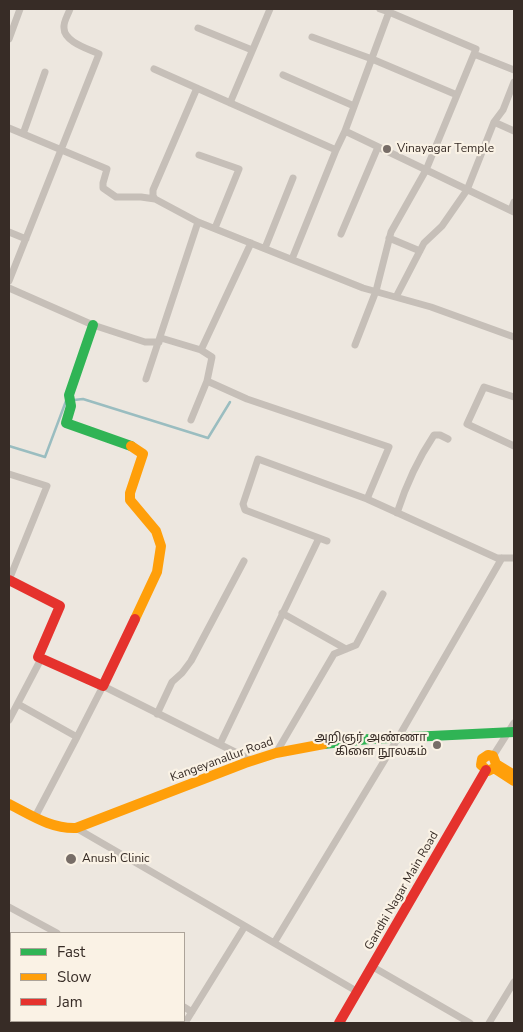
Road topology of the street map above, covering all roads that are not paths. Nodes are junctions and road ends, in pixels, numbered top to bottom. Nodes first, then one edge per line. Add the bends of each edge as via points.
1 (20, 9) edge
2 (70, 9) edge
3 (270, 9) edge
4 (380, 9) edge
5 (389, 12) junction
6 (198, 28) dead end
7 (312, 37) dead end
8 (9, 39) edge
9 (252, 50) junction
10 (474, 54) junction
11 (372, 59) junction
12 (154, 69) dead end
13 (514, 70) edge
14 (45, 72) dead end
15 (283, 75) dead end
16 (514, 82) edge
17 (198, 88) junction
18 (457, 95) junction
19 (230, 102) junction
20 (354, 106) junction
21 (494, 122) junction
22 (9, 128) edge
23 (344, 131) junction
24 (514, 131) edge
25 (23, 134) junction
26 (378, 148) junction
27 (62, 149) junction
28 (336, 150) junction
29 (199, 155) dead end
30 (426, 170) junction
31 (293, 178) dead end
32 (467, 190) junction
33 (155, 200) junction
34 (514, 202) edge
35 (512, 211) edge
36 (198, 222) junction
37 (215, 228) junction
38 (9, 232) edge
39 (341, 234) dead end
40 (390, 238) junction
41 (26, 239) junction
42 (251, 243) junction
43 (265, 248) junction
44 (420, 251) junction
45 (292, 259) junction
46 (9, 281) edge
47 (9, 288) edge
48 (376, 291) junction
49 (396, 296) junction
50 (93, 325) junction
51 (514, 337) edge
52 (160, 340) junction
53 (355, 345) dead end
54 (201, 350) junction
55 (146, 379) dead end
56 (207, 381) junction
57 (514, 397) edge
58 (191, 420) dead end
59 (448, 439) dead end
60 (514, 446) edge
61 (9, 474) edge
62 (366, 499) junction
63 (397, 513) junction
64 (319, 538) junction
65 (327, 541) dead end
66 (502, 558) junction
67 (514, 558) edge
68 (244, 560) dead end
69 (9, 580) edge
70 (383, 594) dead end
71 (282, 613) junction
72 (346, 649) junction
73 (41, 659) junction
74 (103, 686) junction
75 (18, 704) junction
76 (157, 714) junction
77 (9, 720) edge
78 (514, 723) edge
79 (511, 732) edge
80 (77, 737) junction
81 (398, 738) junction
82 (220, 744) junction
83 (276, 753) junction
84 (253, 760) junction
85 (492, 765) junction
86 (514, 775) edge
87 (514, 781) edge
88 (9, 804) edge
89 (35, 817) junction
90 (76, 828) junction
91 (9, 907) edge
92 (245, 926) junction
93 (55, 932) edge
94 (274, 943) junction
95 (373, 967) junction
96 (514, 982) edge
97 (358, 992) junction
98 (185, 1008) edge
99 (192, 1012) junction
100 (185, 1023) edge
101 (339, 1023) edge
102 (470, 1023) edge
103 (489, 1023) edge

1 - 8 street
2 - 27 street via 64,29 66,35 99,54
3 - 9 street
4 - 5 street
5 - 10 street via 476,49
5 - 11 street
6 - 9 street
7 - 11 street
9 - 19 street
10 - 13 street
10 - 18 street
11 - 18 street
11 - 20 street
12 - 17 street
14 - 25 street
15 - 20 street
16 - 21 street via 503,110
17 - 19 street
17 - 33 street via 153,190
18 - 30 street
19 - 28 street
20 - 23 street
21 - 24 street
21 - 32 street
22 - 25 street
23 - 26 street
23 - 28 street
25 - 27 street
26 - 30 street
26 - 39 street
27 - 33 street via 107,169 103,188 116,197
27 - 41 street
28 - 45 street
29 - 37 street via 238,169
30 - 32 street
30 - 40 street
31 - 43 street
32 - 35 street
32 - 44 street
33 - 36 street
34 - 35 street
36 - 37 street
36 - 52 street
37 - 42 street
38 - 41 street
40 - 44 street
40 - 48 street
41 - 46 street
42 - 43 street
42 - 54 street
43 - 45 street
44 - 49 street
45 - 48 street
47 - 50 street
48 - 49 street
48 - 53 street
49 - 51 street
50 - 52 street via 145,342
50 - 74 street via 69,395 71,406 66,423 136,448 143,454 130,500 159,534 161,547 157,572
52 - 54 street
52 - 55 street
54 - 56 street via 212,357
56 - 58 street
56 - 62 street via 246,399 389,447
57 - 60 street via 484,387 467,424
59 - 63 street via 434,436 425,449
61 - 69 street via 47,486
62 - 63 street
62 - 64 street via 258,460 243,504 245,510
63 - 66 street via 486,554
64 - 65 street
64 - 71 street
66 - 67 street
66 - 81 street
68 - 76 street via 191,662 172,682
69 - 73 street via 60,606 38,657
70 - 72 street via 356,644
71 - 72 street
71 - 82 street
72 - 83 street via 334,654
73 - 74 street
73 - 75 street
74 - 76 street
74 - 80 street
75 - 77 street
75 - 80 street
76 - 82 street
78 - 79 street
79 - 81 street, Kangeyanallur Road
79 - 85 street
80 - 89 street
81 - 83 street, Kangeyanallur Road via 311,746
81 - 94 street
82 - 84 street
83 - 84 street, Kangeyanallur Road
84 - 90 street, Kangeyanallur Road
85 - 86 street
85 - 87 street
85 - 95 street, Gandhi Nagar Main Road
88 - 89 street, Kangeyanallur Road
89 - 90 street, Kangeyanallur Road via 60,828
90 - 92 street
91 - 93 street
92 - 94 street
92 - 99 street
94 - 97 street
95 - 97 street, Gandhi Nagar Main Road
95 - 102 street
96 - 103 street
97 - 101 street, Gandhi Nagar Main Road
98 - 99 street
99 - 100 street

